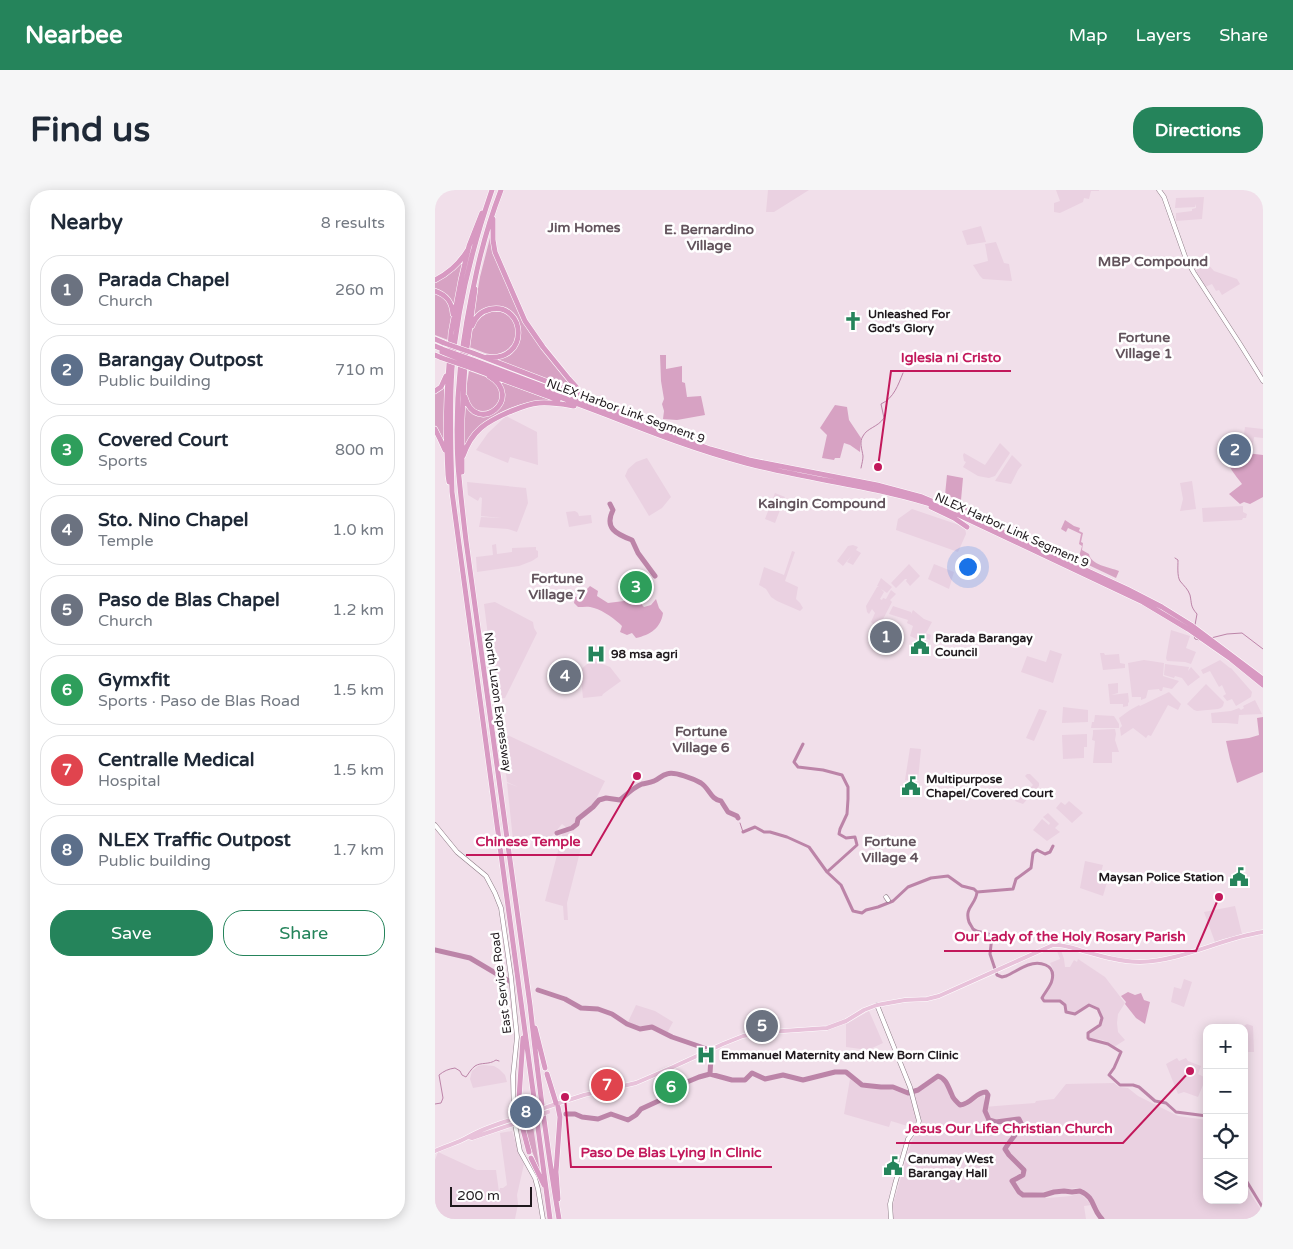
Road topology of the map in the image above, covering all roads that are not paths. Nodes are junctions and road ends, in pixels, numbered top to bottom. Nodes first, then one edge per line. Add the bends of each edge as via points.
1 (492, 190) edge
2 (501, 190) edge
3 (1159, 190) edge
4 (489, 199) junction
5 (493, 209) junction
6 (469, 246) junction
7 (477, 269) junction
8 (435, 280) edge
9 (435, 291) edge
10 (453, 322) junction
11 (435, 339) edge
12 (468, 339) junction
13 (435, 346) edge
14 (435, 350) edge
15 (442, 352) junction
16 (435, 355) edge
17 (472, 360) junction
18 (448, 368) junction
19 (1263, 382) edge
20 (464, 390) junction
21 (435, 391) edge
22 (590, 398) junction
23 (574, 406) junction
24 (657, 428) junction
25 (435, 429) edge
26 (642, 429) junction
27 (447, 458) junction
28 (462, 468) junction
29 (875, 489) junction
30 (452, 492) junction
31 (461, 492) junction
32 (967, 508) dead end
33 (967, 527) dead end
34 (1018, 538) junction
35 (1263, 678) edge
36 (1263, 685) edge
37 (435, 825) edge
38 (1263, 932) edge
39 (530, 1005) junction
40 (877, 1005) junction
41 (523, 1017) junction
42 (558, 1105) junction
43 (517, 1120) junction
44 (524, 1137) junction
45 (517, 1138) junction
46 (435, 1151) edge
47 (549, 1212) junction
48 (543, 1219) edge
49 (549, 1219) edge
50 (559, 1219) edge
51 (891, 1219) edge

1 - 4 highway, North Luzon Expressway
2 - 5 highway, North Luzon Expressway
3 - 19 main road via 1193,273
4 - 6 highway
4 - 30 highway, North Luzon Expressway via 467,272 454,350 450,420
5 - 7 highway, North Luzon Expressway
5 - 22 highway via 495,252 525,321 569,379
6 - 8 highway via 455,267
6 - 10 highway
7 - 12 highway
7 - 31 highway, North Luzon Expressway via 459,372 457,436
9 - 10 highway via 450,301
10 - 18 highway
11 - 15 highway
12 - 17 highway via 474,321 490,309 506,311 517,325 518,339 509,352
12 - 20 highway
13 - 15 highway
14 - 15 highway
15 - 16 highway
15 - 17 highway, bridge
15 - 17 highway, bridge
17 - 20 highway via 499,385 503,395 501,404 489,414 477,413 466,402
17 - 22 highway
17 - 23 highway
17 - 24 highway, NLEX Harbor Link Segment 9
17 - 26 highway, NLEX Harbor Link Segment 9
18 - 21 highway via 443,383
18 - 27 highway
20 - 28 highway
22 - 24 highway
23 - 26 highway
23 - 28 highway via 532,404 491,420 472,437 463,454
24 - 34 highway, NLEX Harbor Link Segment 9 via 749,460 922,497
25 - 27 highway
26 - 29 highway, NLEX Harbor Link Segment 9 via 747,464
27 - 30 highway
28 - 31 highway
29 - 33 highway via 936,510
29 - 36 highway, NLEX Harbor Link Segment 9 via 946,509 1126,593 1188,629
30 - 41 highway, North Luzon Expressway
31 - 39 highway, North Luzon Expressway
32 - 34 highway
34 - 35 highway, NLEX Harbor Link Segment 9 via 1162,607 1191,624
37 - 43 main road, East Service Road via 457,852 486,876 501,908 517,1037 513,1076
38 - 40 main road via 1182,955 1140,962 1053,945 931,998
39 - 42 highway
39 - 50 highway, North Luzon Expressway
40 - 42 main road via 827,1028 737,1038 636,1083 584,1095
40 - 51 main road via 910,1087 919,1124 908,1139 891,1200
41 - 43 highway
41 - 47 highway, North Luzon Expressway
42 - 43 main road, bridge
42 - 50 highway via 556,1172
43 - 44 highway
43 - 45 main road, East Service Road
43 - 46 main road
44 - 45 main road
44 - 47 highway via 545,1188
45 - 48 main road, East Service Road via 539,1188
47 - 49 highway, North Luzon Expressway

